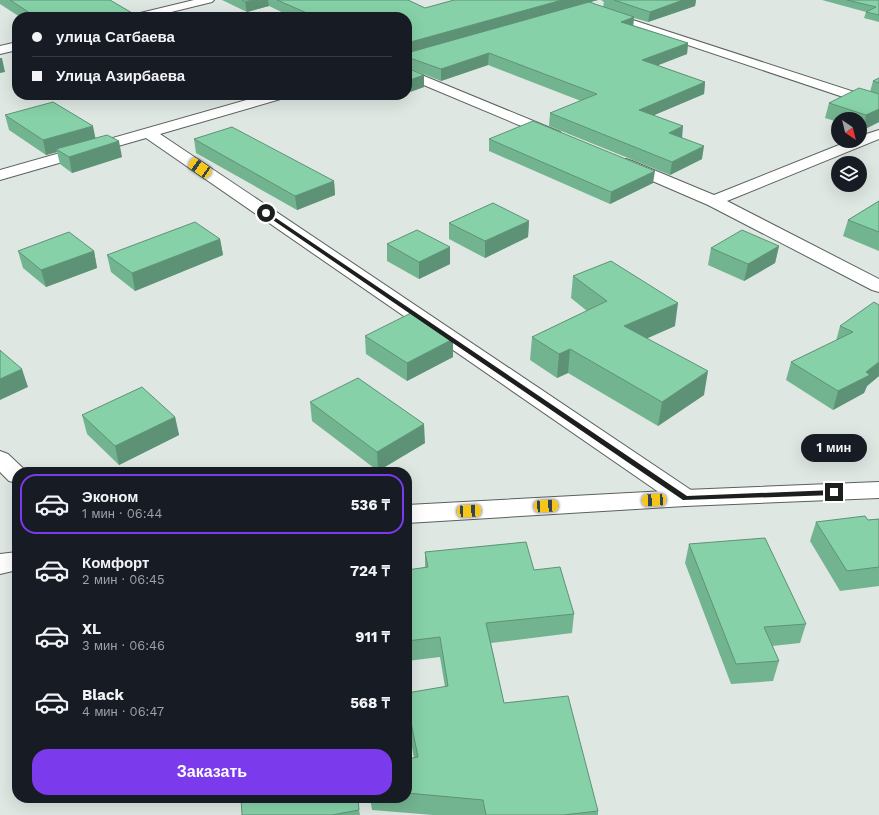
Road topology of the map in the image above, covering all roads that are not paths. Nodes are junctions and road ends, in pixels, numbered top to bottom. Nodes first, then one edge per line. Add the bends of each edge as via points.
1 (208, 0) edge
2 (600, 5) edge
3 (157, 12) edge
4 (412, 75) edge
5 (261, 100) edge
6 (879, 105) edge
7 (148, 132) junction
8 (879, 134) edge
9 (568, 140) edge
10 (612, 158) edge
11 (0, 175) edge
12 (714, 201) junction
13 (879, 286) edge
14 (0, 460) edge
15 (12, 471) edge
16 (879, 490) edge
17 (685, 498) junction
18 (412, 514) edge
19 (12, 562) edge
20 (0, 564) edge

1 - 3 street
2 - 6 street
4 - 9 street
5 - 7 street
7 - 11 street
7 - 17 street
8 - 12 street
10 - 12 street
12 - 13 street
14 - 15 street
16 - 17 street
17 - 18 street
19 - 20 street

